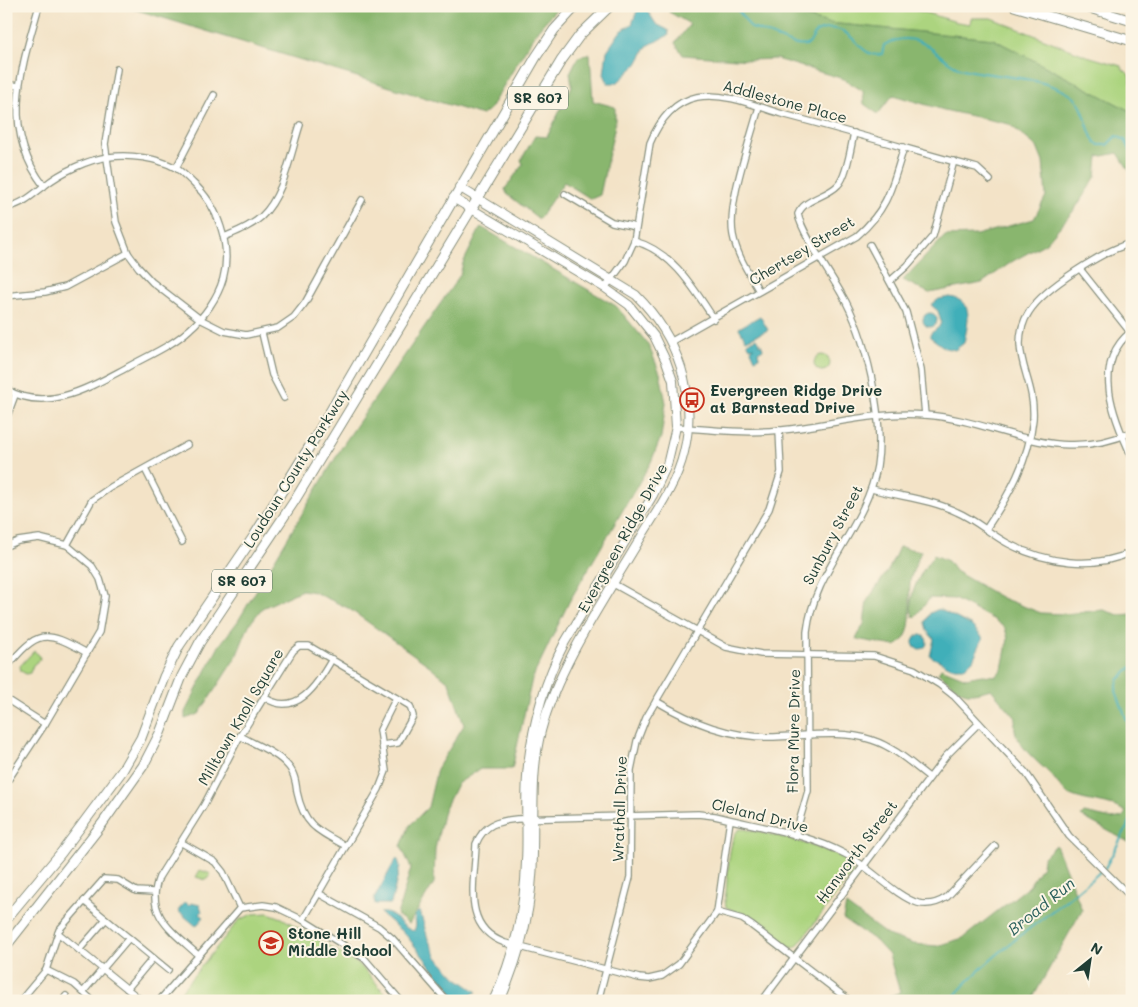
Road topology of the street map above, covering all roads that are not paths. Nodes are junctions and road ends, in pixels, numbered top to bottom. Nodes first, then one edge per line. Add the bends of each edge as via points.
1 (39, 6) edge
2 (576, 6) edge
3 (610, 6) edge
4 (1014, 6) edge
5 (1082, 6) edge
6 (1132, 22) edge
7 (1132, 41) edge
8 (117, 69) dead end
9 (6, 84) edge
10 (17, 86) junction
11 (214, 95) dead end
12 (759, 107) junction
13 (300, 126) dead end
14 (854, 133) junction
15 (904, 147) junction
16 (108, 157) junction
17 (954, 161) junction
18 (176, 168) junction
19 (990, 180) dead end
20 (44, 186) junction
21 (460, 187) junction
22 (565, 194) dead end
23 (453, 198) junction
24 (479, 198) junction
25 (362, 200) dead end
26 (6, 208) edge
27 (472, 210) junction
28 (636, 227) junction
29 (224, 237) junction
30 (634, 241) junction
31 (1132, 243) edge
32 (870, 245) dead end
33 (128, 253) junction
34 (820, 258) junction
35 (1080, 269) junction
36 (612, 279) junction
37 (890, 281) junction
38 (605, 288) junction
39 (759, 291) junction
40 (6, 296) edge
41 (200, 318) junction
42 (714, 319) junction
43 (1131, 332) edge
44 (262, 333) junction
45 (672, 341) junction
46 (6, 389) edge
47 (15, 395) junction
48 (284, 398) dead end
49 (876, 415) junction
50 (925, 415) junction
51 (6, 419) edge
52 (676, 427) junction
53 (688, 428) junction
54 (779, 430) junction
55 (1132, 432) edge
56 (1123, 436) junction
57 (1029, 441) junction
58 (186, 445) dead end
59 (1132, 457) edge
60 (145, 469) junction
61 (872, 489) junction
62 (986, 529) junction
63 (182, 542) dead end
64 (67, 545) junction
65 (6, 546) edge
66 (1132, 552) edge
67 (603, 578) junction
68 (614, 584) junction
69 (696, 632) junction
70 (87, 654) junction
71 (807, 654) junction
72 (332, 660) junction
73 (6, 668) edge
74 (264, 697) junction
75 (396, 698) junction
76 (6, 699) edge
77 (656, 702) junction
78 (978, 723) junction
79 (45, 724) junction
80 (240, 736) junction
81 (809, 736) junction
82 (382, 745) junction
83 (929, 777) junction
84 (6, 783) edge
85 (629, 816) junction
86 (529, 818) junction
87 (730, 820) junction
88 (795, 836) junction
89 (182, 843) junction
90 (346, 846) junction
91 (995, 846) dead end
92 (864, 865) junction
93 (153, 892) junction
94 (318, 893) junction
95 (1132, 898) edge
96 (84, 901) junction
97 (240, 908) junction
98 (717, 912) junction
99 (6, 919) edge
100 (106, 919) junction
101 (303, 920) junction
102 (58, 933) junction
103 (129, 938) junction
104 (6, 946) edge
105 (517, 946) junction
106 (79, 950) junction
107 (198, 955) junction
108 (153, 958) junction
109 (794, 958) junction
110 (102, 969) junction
111 (46, 970) junction
112 (168, 970) dead end
113 (605, 970) junction
114 (127, 990) junction
115 (83, 992) junction
116 (141, 1000) edge
117 (20, 1001) edge
118 (93, 1001) edge
119 (159, 1001) edge
120 (401, 1001) edge
121 (447, 1001) edge
122 (493, 1001) edge
123 (500, 1001) edge
124 (598, 1001) edge
125 (762, 1001) edge
126 (850, 1001) edge

1 - 10 street
2 - 21 main road, Loudoun County Parkway / SR 607 via 541,50
3 - 24 main road, Loudoun County Parkway / SR 607 via 580,35 561,61
4 - 7 main road
5 - 6 main road
8 - 16 street via 107,131
9 - 10 street
10 - 20 street via 15,114 19,136 27,162
11 - 18 street
12 - 14 street, Addlestone Place
12 - 28 street, Addlestone Place via 708,96 684,101 666,114 650,143
12 - 39 street via 733,205 732,224 736,248
13 - 29 street via 270,206 246,228
14 - 15 street, Addlestone Place
14 - 34 street, Sunbury Street via 838,185 802,207 798,214
15 - 17 street, Addlestone Place
15 - 34 street, Chertsey Street via 888,197 874,221 857,236
16 - 18 street via 142,158
16 - 20 street via 83,165
16 - 33 street via 116,222
17 - 19 street, Addlestone Place via 977,168
17 - 37 street via 933,236
18 - 29 street via 200,189 210,203
20 - 26 street via 25,202
21 - 23 main road, Loudoun County Parkway / SR 607
21 - 24 street, Evergreen Ridge Drive
22 - 28 street via 612,222
23 - 27 street, Evergreen Ridge Drive
23 - 99 main road, Loudoun County Parkway / SR 607 via 311,444 254,536 179,646 140,738 122,771 61,853
24 - 27 main road, Loudoun County Parkway / SR 607
24 - 36 street, Evergreen Ridge Drive
25 - 44 street via 305,303 294,317 278,328
27 - 38 street, Evergreen Ridge Drive
27 - 104 main road, Loudoun County Parkway / SR 607 via 295,500 200,642 144,766
28 - 30 street, Addlestone Place
29 - 41 street via 224,278
30 - 36 street, Addlestone Place
30 - 42 street via 651,246 662,254 689,282
31 - 35 street via 1107,251
32 - 37 street
33 - 40 street via 65,287
33 - 41 street via 152,282
34 - 39 street, Chertsey Street
34 - 49 street, Sunbury Street via 843,296 863,345
35 - 43 street
35 - 57 street via 1038,301 1023,326 1021,354 1033,408
36 - 38 street, Addlestone Place
36 - 45 street, Evergreen Ridge Drive via 649,308
37 - 50 street via 908,318 921,370
38 - 52 street, Evergreen Ridge Drive via 638,314 660,348 673,381
39 - 42 street, Chertsey Street
41 - 44 street via 224,331 246,336
41 - 47 street via 178,340 78,393 36,400
42 - 45 street, Chertsey Street
43 - 56 street via 1115,351 1108,374 1110,396
44 - 48 street via 272,375
45 - 53 street, Evergreen Ridge Drive via 686,385
46 - 47 street
47 - 51 street
49 - 50 street
49 - 54 street
49 - 61 street, Sunbury Street via 877,464
50 - 57 street via 973,423
52 - 53 street
52 - 67 street, Evergreen Ridge Drive via 663,476
53 - 54 street
53 - 68 street, Evergreen Ridge Drive via 684,454 673,482
54 - 69 street, Wrathall Drive via 781,472 774,498
55 - 56 street
56 - 57 street via 1079,445
56 - 59 street
57 - 62 street via 1012,490
58 - 60 street
60 - 63 street
60 - 64 street via 92,500
61 - 62 street via 937,503
61 - 71 street, Sunbury Street via 857,522 817,590 809,611
62 - 66 street via 1009,544 1056,561 1092,562
64 - 65 street via 39,538 18,540
64 - 70 street via 92,566 105,596 99,632
67 - 68 street
67 - 86 street, Evergreen Ridge Drive via 565,642 547,682 531,747
68 - 69 street
68 - 86 street, Evergreen Ridge Drive via 572,656 552,699 536,759
69 - 71 street via 742,651
69 - 77 street, Wrathall Drive
70 - 73 street via 54,636 38,637 26,644
70 - 79 street
71 - 78 street via 874,656 914,669 954,696
71 - 81 street, Flora Mure Drive
72 - 74 street via 318,684 302,698 280,704
72 - 74 street, Milltown Knoll Square via 309,646 299,646 293,650
72 - 75 street, Milltown Knoll Square
74 - 80 street, Milltown Knoll Square
75 - 82 street via 380,730
75 - 82 street, Milltown Knoll Square via 410,706 413,716 398,743
76 - 79 street
77 - 81 street via 686,719 727,732 754,736
77 - 85 street, Wrathall Drive via 642,728 634,754
78 - 83 street, Hanworth Street
78 - 95 street via 1026,773 1050,811 1081,849
79 - 84 street
80 - 89 street, Milltown Knoll Square
80 - 90 street via 289,767 294,774 301,810 306,819 322,833
81 - 83 street via 845,735 874,740
81 - 88 street, Flora Mure Drive via 808,790
82 - 90 street via 386,772
83 - 92 street, Hanworth Street
85 - 86 street, Cleland Drive
85 - 87 street, Cleland Drive via 698,814
85 - 113 street, Wrathall Drive via 630,876
86 - 105 street, Evergreen Ridge Drive
86 - 105 street, Cleland Drive via 498,821 480,834 476,844 474,913 479,926 489,937
87 - 88 street, Cleland Drive
87 - 98 street
88 - 92 street, Cleland Drive via 828,845
89 - 93 street, Milltown Knoll Square
89 - 97 street via 215,862
90 - 94 street
91 - 92 street, Cleland Drive via 947,897 931,904 910,900
92 - 109 street, Hanworth Street
93 - 96 street via 136,891 109,878 97,885
93 - 107 street via 157,911 167,926
94 - 101 street
94 - 121 street via 379,927
96 - 100 street
96 - 102 street
97 - 101 street via 276,907
97 - 107 street
98 - 109 street via 742,919
98 - 113 street, Cleland Drive via 679,964 662,976 644,979
100 - 103 street
100 - 106 street
101 - 120 street via 364,958
102 - 106 street
102 - 111 street
103 - 108 street
103 - 110 street
105 - 113 street, Cleland Drive
105 - 122 street, Evergreen Ridge Drive
105 - 123 street, Evergreen Ridge Drive
106 - 110 street
107 - 119 street
108 - 112 street
108 - 114 street
109 - 125 street, Hanworth Street
109 - 126 street
110 - 114 street
110 - 115 street
111 - 115 street
111 - 117 street
113 - 124 street, Wrathall Drive
114 - 116 street
115 - 118 street

